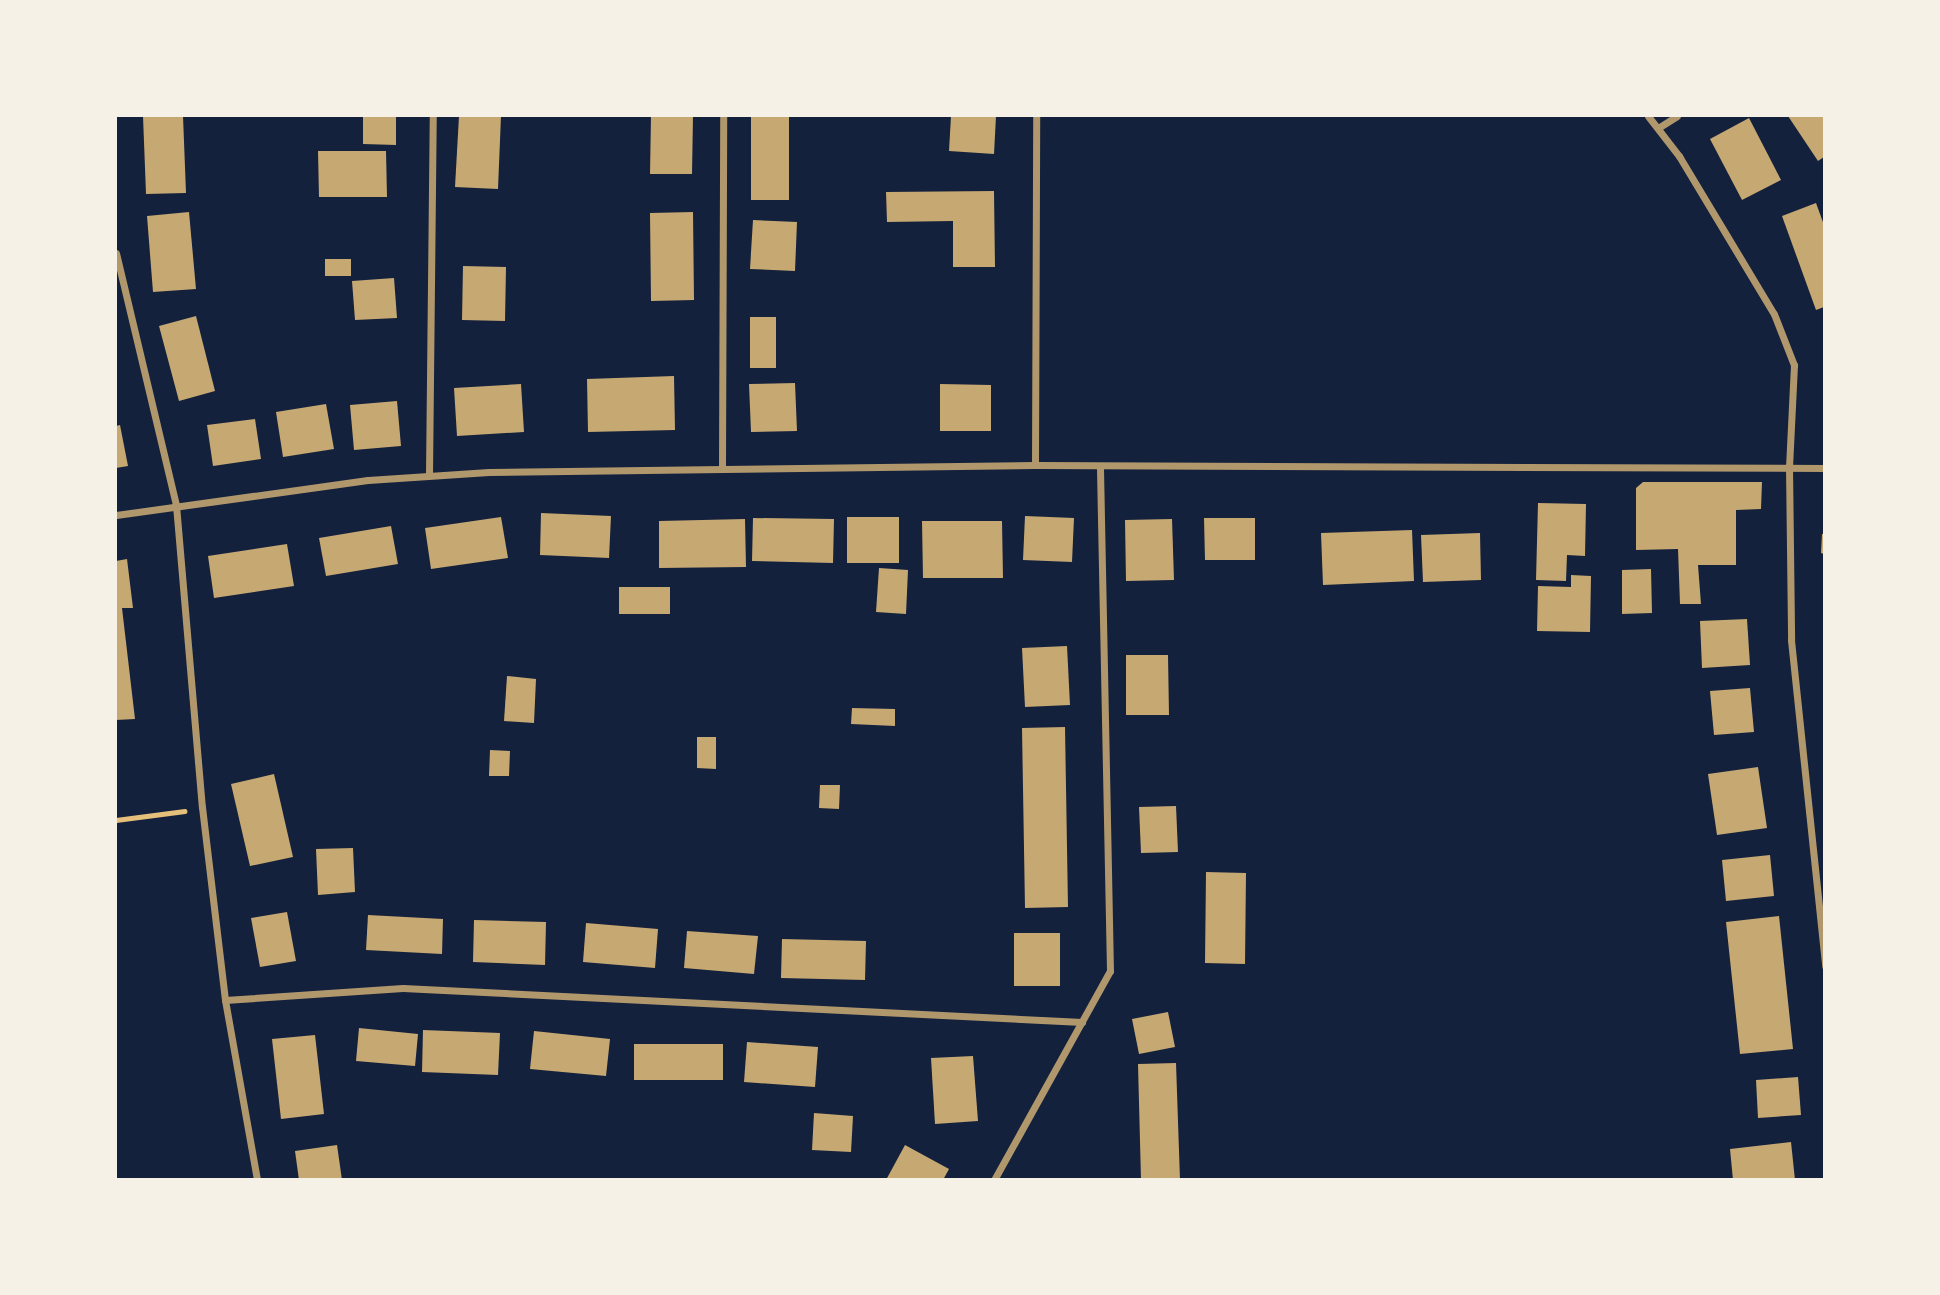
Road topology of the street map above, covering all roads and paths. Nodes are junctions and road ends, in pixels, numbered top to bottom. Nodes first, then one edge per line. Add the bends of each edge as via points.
1 (433, 116) edge
2 (723, 116) edge
3 (1036, 116) edge
4 (1648, 116) edge
5 (1677, 116) edge
6 (1658, 128) junction
7 (116, 253) edge
8 (1035, 466) junction
9 (1789, 466) junction
10 (722, 467) junction
11 (1100, 467) junction
12 (1825, 468) edge
13 (429, 475) junction
14 (176, 505) junction
15 (116, 515) edge
16 (202, 807) junction
17 (116, 820) edge
18 (1825, 966) edge
19 (225, 1000) junction
20 (1082, 1022) junction
21 (257, 1180) edge
22 (994, 1180) edge

1 - 13 street
2 - 10 street
3 - 8 street
4 - 6 street
5 - 6 street
6 - 9 street via 1788,342 1796,388
7 - 14 street
8 - 10 street
8 - 11 street
9 - 11 street
9 - 12 street
9 - 18 street via 1795,706
10 - 13 street
11 - 20 street via 1110,971
13 - 14 street
14 - 15 street
14 - 16 street
16 - 17 path
16 - 19 street
19 - 20 street via 403,988
19 - 21 street
20 - 22 street

